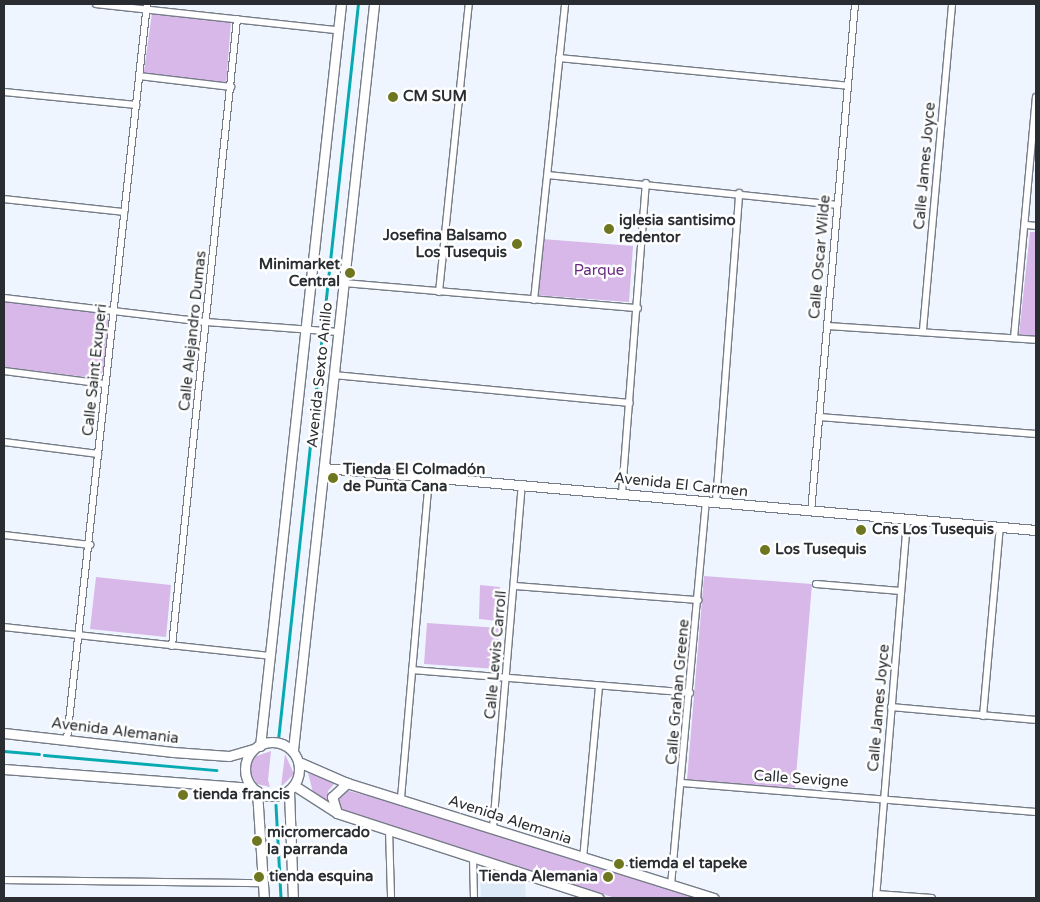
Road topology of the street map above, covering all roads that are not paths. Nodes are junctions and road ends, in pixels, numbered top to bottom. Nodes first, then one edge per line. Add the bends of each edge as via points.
1 (96, 4) edge
2 (341, 4) edge
3 (374, 4) edge
4 (469, 4) edge
5 (565, 4) edge
6 (855, 4) edge
7 (952, 4) edge
8 (146, 6) edge
9 (237, 20) junction
10 (337, 30) junction
11 (559, 58) junction
12 (139, 76) junction
13 (848, 86) junction
14 (230, 87) junction
15 (4, 92) edge
16 (1036, 97) edge
17 (136, 105) junction
18 (1036, 107) edge
19 (548, 175) junction
20 (646, 183) junction
21 (739, 193) junction
22 (4, 198) edge
23 (837, 205) junction
24 (124, 212) junction
25 (1027, 225) junction
26 (1036, 226) edge
27 (344, 283) junction
28 (439, 292) junction
29 (4, 298) edge
30 (534, 300) junction
31 (638, 308) junction
32 (114, 312) junction
33 (206, 322) junction
34 (827, 326) junction
35 (924, 330) junction
36 (311, 332) junction
37 (334, 332) junction
38 (1014, 338) junction
39 (1036, 340) edge
40 (4, 371) edge
41 (334, 375) junction
42 (105, 384) junction
43 (630, 402) junction
44 (819, 417) junction
45 (1036, 434) edge
46 (4, 442) edge
47 (98, 454) junction
48 (324, 468) junction
49 (429, 477) junction
50 (522, 485) junction
51 (622, 493) junction
52 (706, 501) junction
53 (716, 502) junction
54 (810, 512) junction
55 (908, 519) junction
56 (1000, 527) junction
57 (1036, 530) edge
58 (4, 535) edge
59 (90, 545) junction
60 (816, 584) dead end
61 (515, 586) junction
62 (901, 591) junction
63 (698, 600) junction
64 (4, 627) edge
65 (78, 635) junction
66 (172, 646) junction
67 (271, 656) junction
68 (412, 670) junction
69 (507, 678) junction
70 (599, 686) junction
71 (690, 693) junction
72 (891, 707) junction
73 (984, 716) junction
74 (1036, 720) edge
75 (4, 733) edge
76 (67, 739) junction
77 (256, 747) junction
78 (293, 750) junction
79 (301, 763) junction
80 (4, 769) edge
81 (682, 783) junction
82 (348, 784) junction
83 (255, 789) junction
84 (292, 789) junction
85 (401, 798) junction
86 (884, 798) junction
87 (1036, 812) edge
88 (338, 813) junction
89 (494, 828) junction
90 (389, 829) junction
91 (473, 858) junction
92 (584, 859) junction
93 (4, 880) edge
94 (263, 882) junction
95 (671, 885) junction
96 (579, 895) edge
97 (876, 896) edge
98 (264, 898) edge
99 (293, 898) edge
100 (391, 898) edge
101 (474, 898) edge
102 (599, 898) edge
103 (713, 898) edge
104 (932, 898) edge

1 - 8 street
2 - 10 main road, Avenida Sexto Anillo
3 - 27 main road, Avenida Sexto Anillo
4 - 28 street
5 - 11 street
6 - 13 street, Calle Oscar Wilde
7 - 35 street, Calle James Joyce
8 - 9 street
8 - 12 street, Calle Saint Exuperi
9 - 10 street
9 - 14 street, Calle Alejandro Dumas
10 - 36 main road, Avenida Sexto Anillo
11 - 13 street
11 - 19 street
12 - 14 street
12 - 17 street, Calle Saint Exuperi
13 - 23 street, Calle Oscar Wilde
14 - 33 street, Calle Alejandro Dumas
15 - 17 street
16 - 18 street
17 - 24 street, Calle Saint Exuperi
18 - 25 street
19 - 20 street
19 - 30 street
20 - 21 street
20 - 31 street
21 - 23 street
21 - 53 street
22 - 24 street
23 - 34 street, Calle Oscar Wilde
24 - 32 street, Calle Saint Exuperi
25 - 26 street
25 - 38 street
27 - 28 street
27 - 37 main road, Avenida Sexto Anillo
28 - 30 street
29 - 32 street
30 - 31 street
31 - 43 street
32 - 33 street
32 - 42 street, Calle Saint Exuperi
33 - 36 street
33 - 66 street, Calle Alejandro Dumas
34 - 35 street
34 - 44 street, Calle Oscar Wilde
35 - 38 street
36 - 37 street
36 - 67 main road, Avenida Sexto Anillo
37 - 41 main road, Avenida Sexto Anillo
38 - 39 street
40 - 42 street
41 - 43 street
41 - 48 main road, Avenida Sexto Anillo
42 - 47 street, Calle Saint Exuperi
43 - 51 street
44 - 45 street
44 - 54 street, Calle Oscar Wilde
46 - 47 street
47 - 59 street, Calle Saint Exuperi
48 - 49 main road, Avenida El Carmen
48 - 78 main road, Avenida Sexto Anillo
49 - 50 main road, Avenida El Carmen
49 - 68 street
50 - 51 main road, Avenida El Carmen
50 - 61 street, Calle Lewis Carroll
51 - 52 main road, Avenida El Carmen
52 - 53 main road, Avenida El Carmen
52 - 63 street, Calle Grahan Greene
53 - 54 main road, Avenida El Carmen
54 - 55 main road, Avenida El Carmen
55 - 56 main road, Avenida El Carmen
55 - 62 street, Calle James Joyce
56 - 57 main road, Avenida El Carmen
56 - 73 street
58 - 59 street
59 - 65 street, Calle Saint Exuperi
60 - 62 street
61 - 63 street
61 - 69 street, Calle Lewis Carroll
62 - 72 street, Calle James Joyce
63 - 71 street, Calle Grahan Greene
64 - 65 street
65 - 66 street
65 - 76 street, Calle Saint Exuperi
66 - 67 street
67 - 77 main road, Avenida Sexto Anillo
68 - 69 street
68 - 85 street
69 - 70 street
69 - 89 street, Calle Lewis Carroll
70 - 71 street
70 - 92 street
71 - 81 street, Calle Grahan Greene
72 - 73 street
72 - 86 street, Calle James Joyce
73 - 74 street
75 - 76 main road, Avenida Alemania
76 - 77 main road, Avenida Alemania via 211,755
77 - 78 main road
77 - 83 main road via 243,768
78 - 79 main road
79 - 82 main road, Avenida Alemania
79 - 84 main road
80 - 83 main road
81 - 86 street, Calle Sevigne
81 - 95 street, Calle Grahan Greene
82 - 85 main road, Avenida Alemania
82 - 88 main road via 334,793
83 - 84 main road
83 - 94 main road
84 - 88 main road
84 - 99 main road
85 - 89 main road, Avenida Alemania
86 - 87 street, Calle Sevigne
86 - 97 street, Calle James Joyce
88 - 90 main road
89 - 92 main road, Avenida Alemania
90 - 91 main road
90 - 100 street
91 - 96 main road
91 - 101 street
92 - 95 main road, Avenida Alemania
93 - 94 street
94 - 98 main road
95 - 103 main road, Avenida Alemania
96 - 102 main road
97 - 104 street

